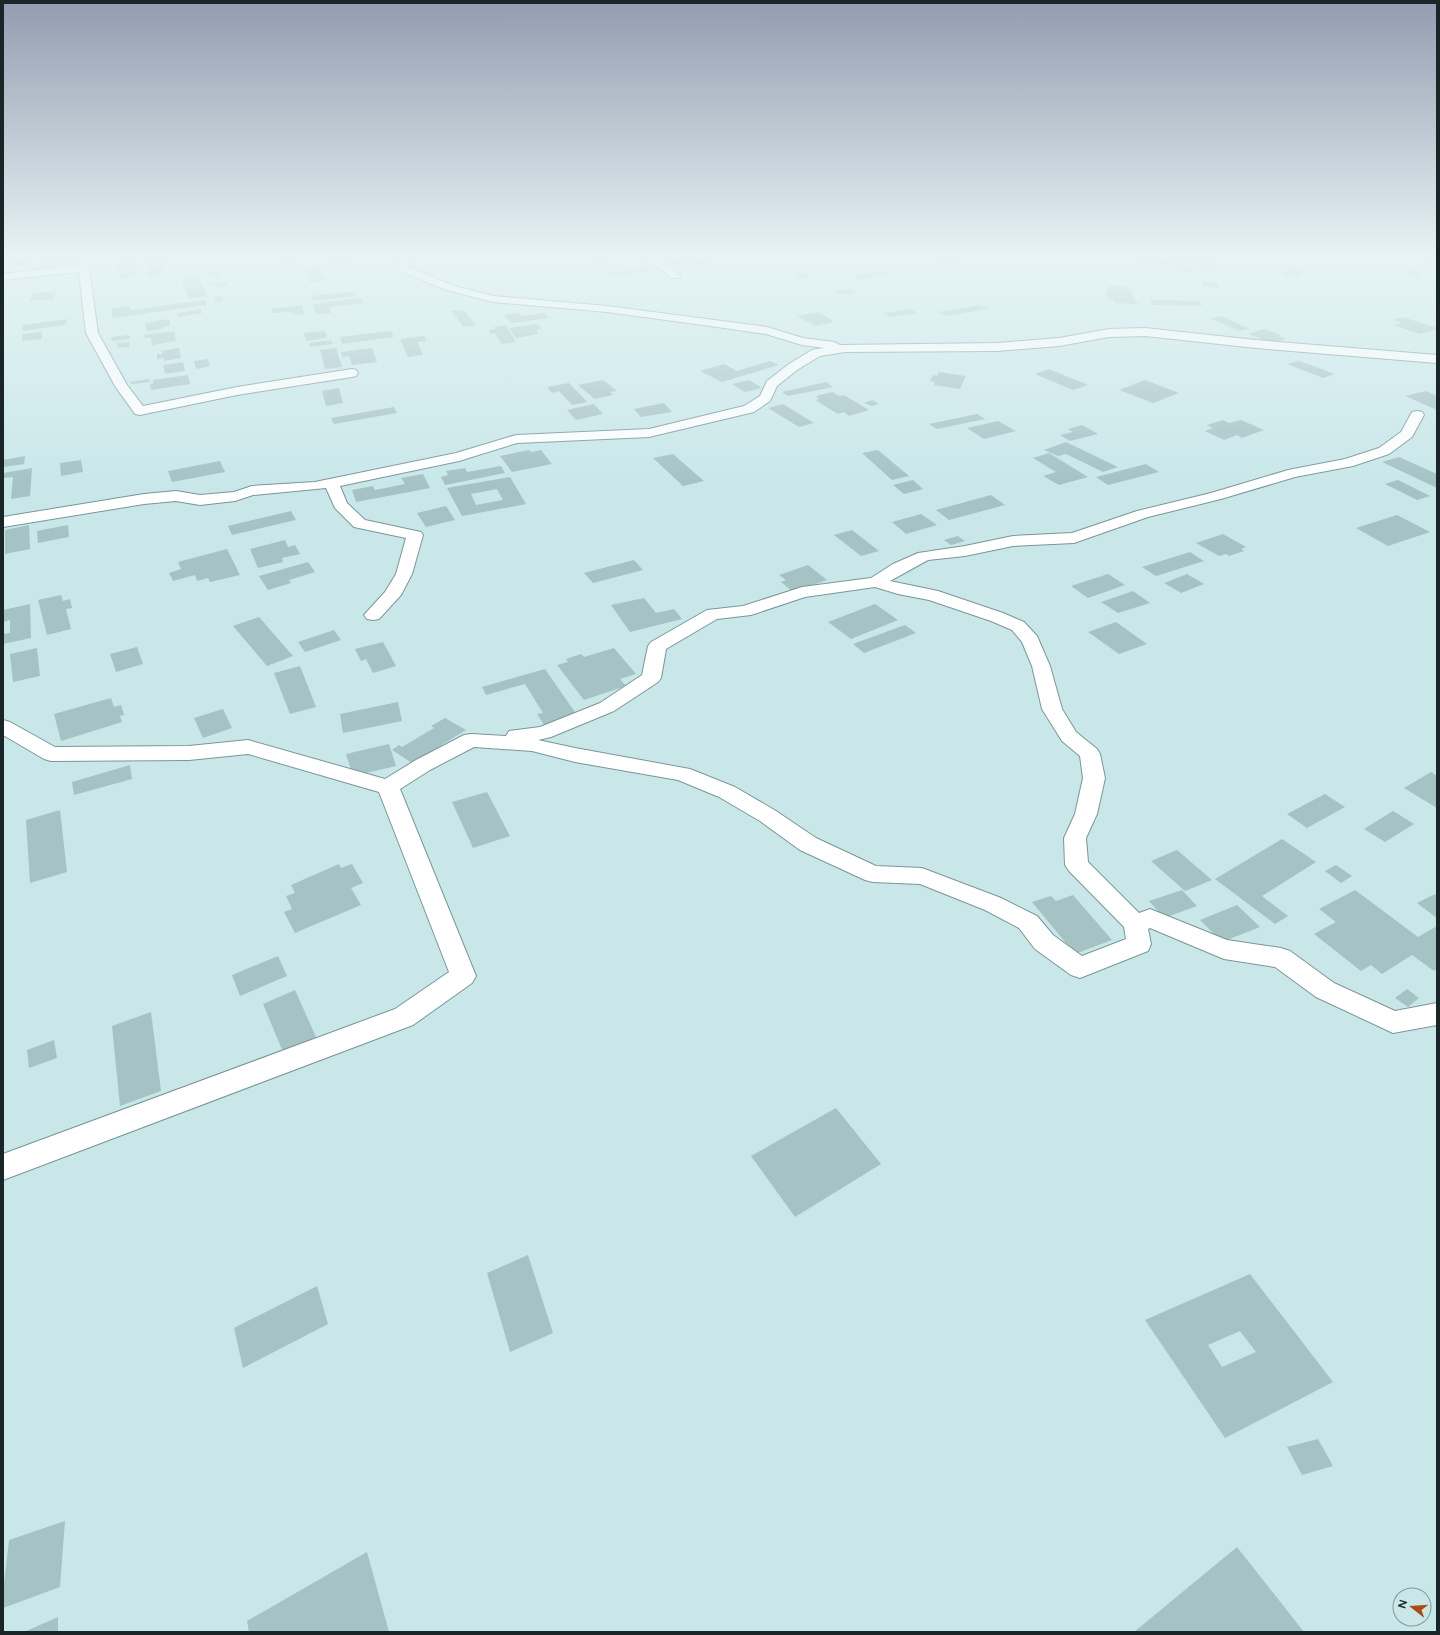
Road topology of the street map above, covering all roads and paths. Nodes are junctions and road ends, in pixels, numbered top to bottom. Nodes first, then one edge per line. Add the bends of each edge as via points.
1 (92, 331) edge
2 (768, 331) edge
3 (845, 348) junction
4 (1437, 359) edge
5 (352, 373) dead end
6 (1417, 415) dead end
7 (331, 483) junction
8 (3, 522) edge
9 (876, 582) junction
10 (373, 615) dead end
11 (3, 726) edge
12 (471, 740) junction
13 (388, 787) junction
14 (1135, 924) junction
15 (1437, 1014) edge
16 (3, 1167) edge

1 - 5 street via 121,386 140,411 237,391
2 - 3 street via 802,341
3 - 4 street via 996,347 1059,342 1109,333 1145,332
3 - 7 street via 816,353 792,367 772,384 765,398 749,409 649,433 516,439 459,457
6 - 9 street via 1408,434 1384,451 1348,463 1293,473 1143,514 1074,538 1012,541 966,551 924,556
7 - 8 street via 252,491 235,496 200,500 176,496 144,499
7 - 10 street via 340,505 360,524 415,535 404,574 392,595
9 - 12 street via 802,592 745,611 713,614 657,646 651,678 607,707 544,732
9 - 14 street via 932,596 997,617 1018,626 1031,640 1052,709 1069,736 1090,754 1094,778 1086,814 1075,838 1077,865
11 - 13 street via 51,754 189,752 248,747
12 - 13 street
12 - 14 street via 532,745 683,774 727,792 808,844 873,874 922,876 993,904 1028,922 1044,942 1080,968 1139,944
13 - 16 street via 463,976 404,1017
14 - 15 street via 1150,918 1224,949 1281,958 1325,990 1393,1022

